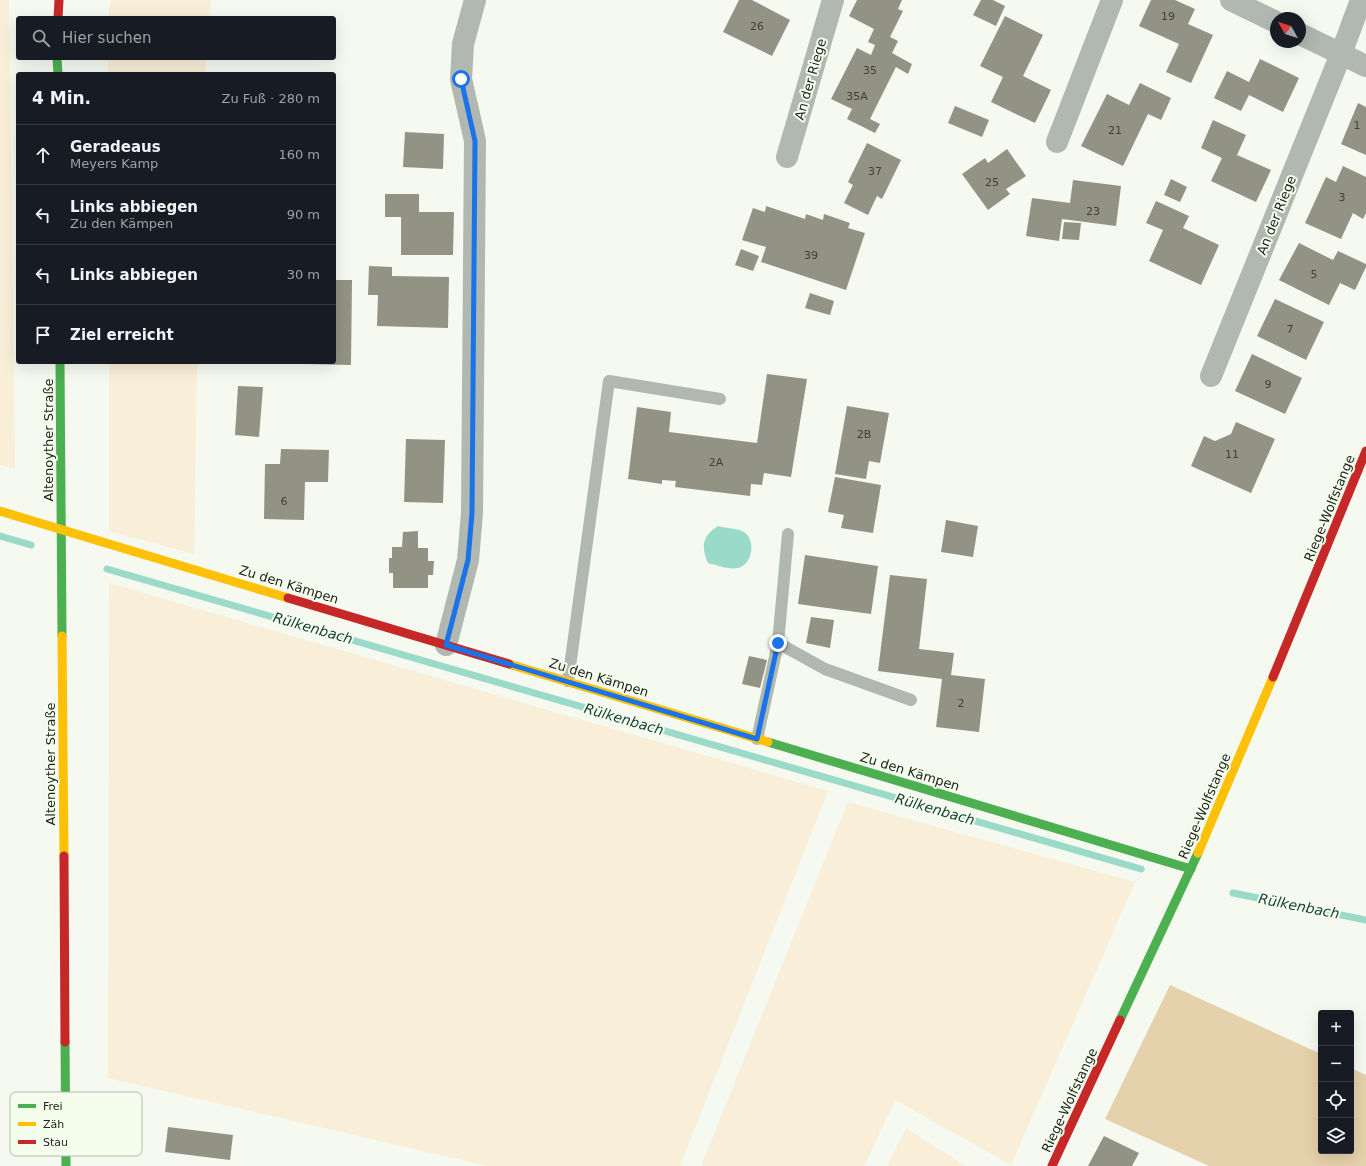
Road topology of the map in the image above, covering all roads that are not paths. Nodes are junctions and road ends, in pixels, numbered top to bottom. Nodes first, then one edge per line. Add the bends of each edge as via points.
1 (59, 0) edge
2 (475, 0) edge
3 (833, 0) edge
4 (1112, 0) edge
5 (1231, 0) edge
6 (1361, 0) edge
7 (58, 16) edge
8 (1270, 19) edge
9 (1306, 37) edge
10 (1341, 54) junction
11 (58, 60) edge
12 (1366, 66) edge
13 (58, 72) edge
14 (1057, 142) dead end
15 (787, 157) dead end
16 (60, 364) edge
17 (1211, 376) dead end
18 (720, 399) dead end
19 (1366, 451) edge
20 (0, 511) edge
21 (61, 528) junction
22 (788, 534) dead end
23 (778, 643) junction
24 (446, 645) junction
25 (568, 681) junction
26 (911, 700) dead end
27 (757, 739) junction
28 (1191, 869) junction
29 (65, 1092) edge
30 (66, 1156) edge
31 (66, 1166) edge
32 (1052, 1166) edge

1 - 7 street
2 - 24 street via 463,44 461,79 475,141 472,513 468,560
3 - 15 street, An der Riege
4 - 14 street
5 - 8 street
6 - 10 street, An der Riege
9 - 10 street
10 - 12 street
10 - 17 street, An der Riege
11 - 13 street
16 - 21 street, Altenoyther Straße
18 - 25 lane via 609,381
19 - 28 street, Riege-Wolfstange
20 - 21 street, Zu den Kämpen
21 - 24 street, Zu den Kämpen
21 - 29 street, Altenoyther Straße
22 - 23 lane
23 - 26 lane via 825,669
23 - 27 lane
24 - 25 street, Zu den Kämpen
25 - 27 street, Zu den Kämpen
27 - 28 street, Zu den Kämpen
28 - 32 street, Riege-Wolfstange
30 - 31 street, Altenoyther Straße

